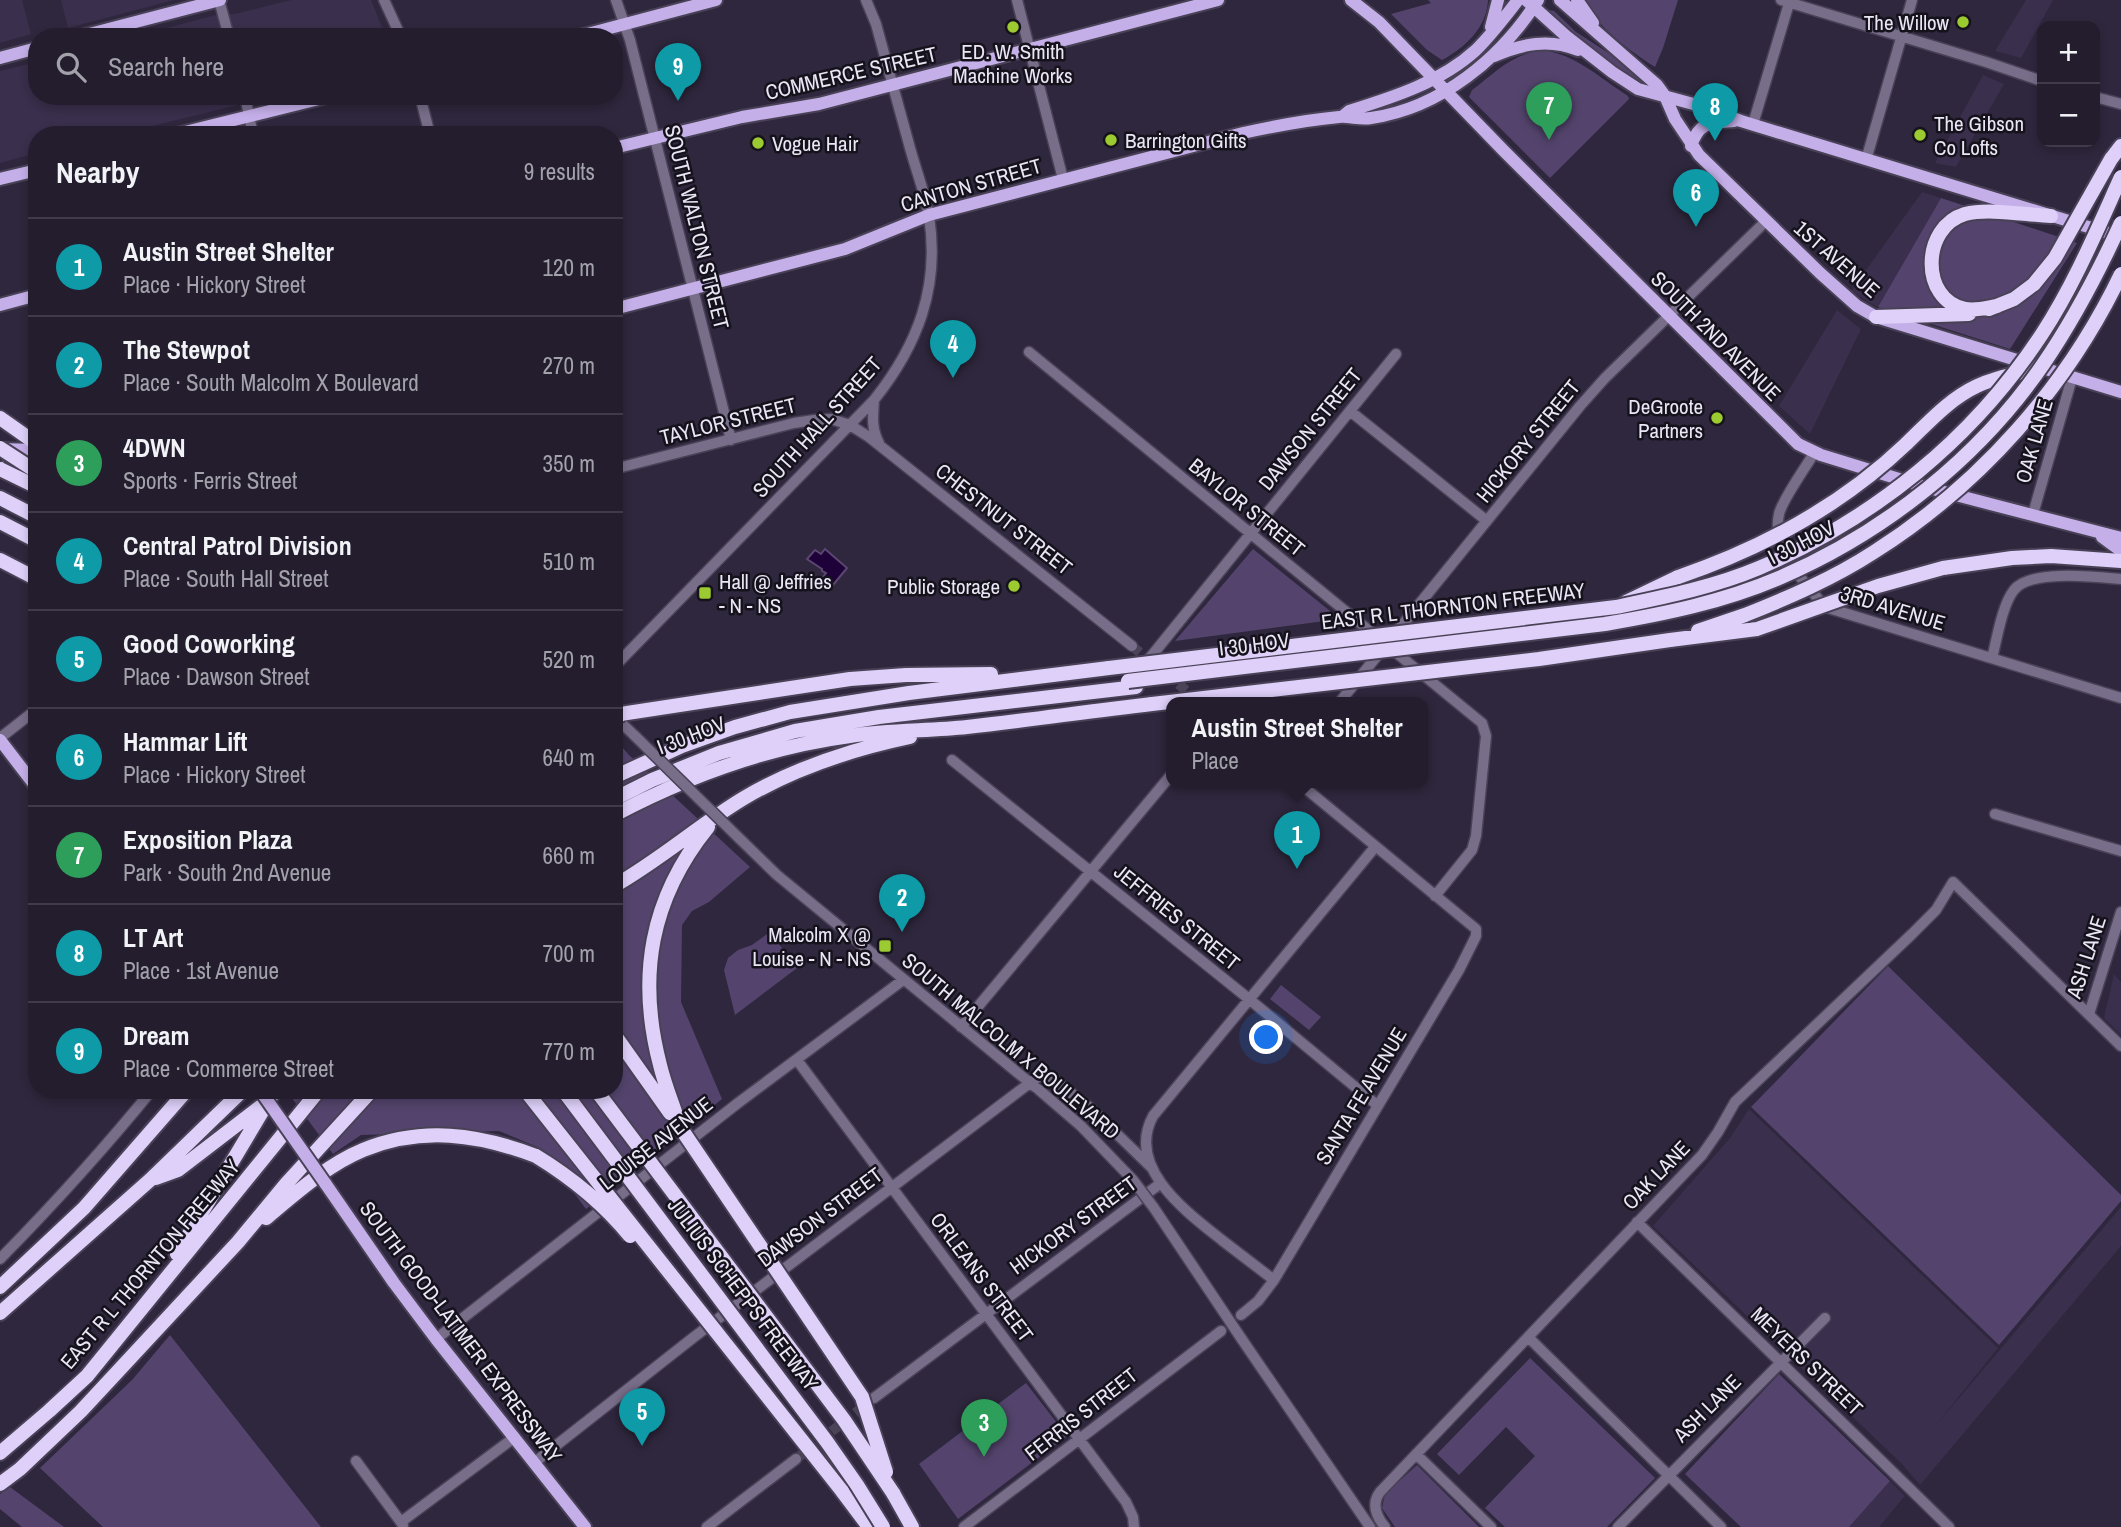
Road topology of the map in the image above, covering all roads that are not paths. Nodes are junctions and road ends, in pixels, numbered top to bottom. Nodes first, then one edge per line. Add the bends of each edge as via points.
1 (220, 0) edge
2 (384, 0) edge
3 (617, 0) edge
4 (716, 0) edge
5 (866, 0) edge
6 (1017, 0) edge
7 (1218, 0) edge
8 (1351, 0) edge
9 (1362, 0) edge
10 (1498, 0) edge
11 (1518, 0) edge
12 (1560, 0) edge
13 (1577, 0) edge
14 (1912, 0) edge
15 (1787, 1) edge
16 (1199, 2) edge
17 (1533, 2) edge
18 (1371, 14) junction
19 (625, 25) junction
20 (113, 28) edge
21 (227, 28) edge
22 (397, 28) edge
23 (613, 28) edge
24 (1489, 33) junction
25 (1902, 36) junction
26 (1605, 40) junction
27 (1030, 49) junction
28 (28, 50) edge
29 (1590, 55) junction
30 (1491, 57) junction
31 (0, 58) edge
32 (1434, 78) junction
33 (2037, 79) edge
34 (893, 85) junction
35 (1446, 90) junction
36 (1665, 96) junction
37 (2100, 98) edge
38 (2121, 104) edge
39 (246, 105) edge
40 (294, 105) edge
41 (422, 105) edge
42 (249, 116) junction
43 (1343, 116) junction
44 (1747, 122) junction
45 (209, 126) edge
46 (251, 126) edge
47 (428, 126) edge
48 (655, 138) junction
49 (623, 146) edge
50 (1691, 146) junction
51 (2121, 146) edge
52 (1866, 160) junction
53 (28, 172) edge
54 (2121, 177) edge
55 (0, 179) edge
56 (1063, 179) junction
57 (929, 215) junction
58 (2052, 216) junction
59 (1766, 221) junction
60 (2121, 223) edge
61 (2121, 239) edge
62 (2121, 274) edge
63 (693, 289) junction
64 (28, 297) edge
65 (0, 305) edge
66 (1997, 306) junction
67 (623, 307) edge
68 (1669, 316) junction
69 (1876, 317) junction
70 (1029, 352) dead end
71 (1396, 354) dead end
72 (2039, 368) junction
73 (2072, 378) junction
74 (2121, 393) edge
75 (874, 400) junction
76 (1350, 411) junction
77 (0, 418) edge
78 (850, 425) junction
79 (28, 438) edge
80 (731, 440) junction
81 (881, 446) junction
82 (0, 448) edge
83 (28, 450) edge
84 (1814, 453) junction
85 (28, 461) edge
86 (28, 466) edge
87 (623, 468) edge
88 (0, 469) edge
89 (28, 483) edge
90 (0, 498) edge
91 (28, 512) edge
92 (2033, 514) junction
93 (1487, 521) junction
94 (0, 522) edge
95 (2080, 526) junction
96 (1251, 534) junction
97 (28, 536) edge
98 (2121, 538) edge
99 (2121, 551) edge
100 (0, 558) edge
101 (2121, 561) edge
102 (28, 574) edge
103 (2121, 579) edge
104 (1616, 607) junction
105 (1670, 640) junction
106 (1385, 645) junction
107 (1132, 646) tunnel mouth
108 (623, 658) edge
109 (1992, 658) junction
110 (1149, 659) dead end
111 (1057, 674) junction
112 (1132, 684) junction
113 (1214, 697) edge
114 (1344, 697) edge
115 (2121, 698) edge
116 (1166, 702) edge
117 (623, 715) edge
118 (28, 716) edge
119 (623, 723) edge
120 (965, 727) junction
121 (0, 739) edge
122 (952, 760) dead end
123 (623, 773) edge
124 (28, 776) edge
125 (1166, 781) edge
126 (623, 787) edge
127 (1305, 788) edge
128 (623, 794) edge
129 (623, 810) edge
130 (1995, 814) dead end
131 (718, 815) junction
132 (1375, 847) junction
133 (2121, 850) edge
134 (1091, 872) junction
135 (623, 880) edge
136 (1435, 896) junction
137 (2121, 912) edge
138 (2118, 934) edge
139 (903, 980) junction
140 (1249, 999) junction
141 (2089, 1014) junction
142 (961, 1027) junction
143 (2121, 1046) edge
144 (623, 1047) edge
145 (797, 1060) junction
146 (1034, 1086) junction
147 (144, 1099) edge
148 (175, 1099) edge
149 (179, 1099) edge
150 (234, 1099) edge
151 (263, 1099) edge
152 (267, 1099) edge
153 (274, 1099) edge
154 (312, 1099) edge
155 (364, 1099) edge
156 (532, 1099) edge
157 (570, 1099) edge
158 (603, 1099) edge
159 (1377, 1105) junction
160 (158, 1124) junction
161 (681, 1127) junction
162 (1152, 1168) junction
163 (150, 1180) junction
164 (1161, 1183) junction
165 (891, 1188) junction
166 (1637, 1222) junction
167 (238, 1242) junction
168 (0, 1259) edge
169 (1274, 1280) junction
170 (0, 1287) edge
171 (148, 1299) junction
172 (0, 1313) edge
173 (985, 1314) junction
174 (1241, 1315) dead end
175 (1825, 1318) dead end
176 (1221, 1331) dead end
177 (1528, 1337) junction
178 (436, 1339) junction
179 (723, 1343) junction
180 (1779, 1362) junction
181 (873, 1398) tunnel mouth
182 (515, 1437) junction
183 (1080, 1439) junction
184 (0, 1453) edge
185 (1416, 1454) junction
186 (796, 1459) tunnel mouth
187 (356, 1461) dead end
188 (535, 1462) junction
189 (1668, 1475) junction
190 (0, 1485) edge
191 (893, 1493) junction
192 (1133, 1522) edge
193 (403, 1525) edge
194 (585, 1527) edge
195 (707, 1527) edge
196 (869, 1527) edge
197 (883, 1527) edge
198 (912, 1527) edge
199 (964, 1527) edge
200 (1370, 1527) edge
201 (1385, 1527) edge
202 (1490, 1527) edge
203 (1618, 1527) edge
204 (1721, 1527) edge
205 (1949, 1527) edge

1 - 20 main road
1 - 21 street
2 - 22 street
3 - 19 street, SOUTH WALTON STREET
4 - 19 main road
5 - 34 street, SOUTH HALL STREET
6 - 27 street
7 - 16 main road, COMMERCE STREET
8 - 18 main road, SOUTH 2ND AVENUE
9 - 18 main road, SOUTH 2ND AVENUE
10 - 24 main road
11 - 24 main road, CANTON STREET
12 - 26 main road
13 - 26 main road
14 - 25 street
15 - 25 street
15 - 44 street
16 - 27 main road, COMMERCE STREET
17 - 29 main road
17 - 30 main road, CANTON STREET via 1520,25
18 - 32 main road, SOUTH 2ND AVENUE
19 - 23 main road
19 - 48 street, SOUTH WALTON STREET
24 - 32 main road, CANTON STREET via 1464,60
25 - 33 street
25 - 52 street
26 - 36 main road via 1649,76
27 - 34 main road, COMMERCE STREET
27 - 56 street
28 - 31 main road
29 - 30 main road via 1539,43
29 - 36 main road via 1641,91
30 - 35 main road, CANTON STREET
32 - 35 main road, SOUTH 2ND AVENUE
32 - 43 main road, CANTON STREET
34 - 48 main road, COMMERCE STREET
34 - 57 street, SOUTH HALL STREET
35 - 43 main road, CANTON STREET via 1390,115
35 - 68 main road, SOUTH 2ND AVENUE
36 - 44 main road
36 - 50 main road, 1ST AVENUE
37 - 38 street
39 - 42 street
40 - 42 main road
41 - 47 street
42 - 45 main road
42 - 46 street
43 - 56 main road, CANTON STREET via 1275,126
44 - 50 main road via 1702,126
44 - 52 main road
48 - 49 main road, COMMERCE STREET
48 - 63 street, SOUTH WALTON STREET
50 - 59 main road, 1ST AVENUE
51 - 66 highway, bridge via 2055,258 2034,284
52 - 58 main road
53 - 55 main road
54 - 104 highway, EAST R L THORNTON FREEWAY, bridge via 2042,334 1985,408 1938,456 1864,512 1758,568 1666,597
56 - 57 main road, CANTON STREET
57 - 63 main road, CANTON STREET via 845,249
57 - 75 street, SOUTH HALL STREET via 930,275 923,313 907,353
58 - 61 main road
58 - 66 highway via 1965,214 1948,223 1936,239 1931,255 1933,274 1943,294 1963,309
59 - 68 street, HICKORY STREET
59 - 69 main road, 1ST AVENUE via 1857,306
60 - 112 highway, I 30 HOV, bridge via 2060,340 1989,431 1890,516 1779,578 1703,604 1605,624
61 - 112 highway, I 30 HOV via 2052,365 1984,447 1898,520 1788,581 1738,601 1628,627
62 - 105 highway, bridge via 2082,344 2025,421 1946,500 1909,529 1834,575 1745,615
63 - 67 main road, CANTON STREET
63 - 80 street, SOUTH WALTON STREET
64 - 65 main road
66 - 69 highway via 1973,314
68 - 84 main road, SOUTH 2ND AVENUE via 1798,444
68 - 93 street, HICKORY STREET via 1580,406
69 - 72 main road, 1ST AVENUE
70 - 96 street, BAYLOR STREET
71 - 76 street, DAWSON STREET
72 - 73 main road, 1ST AVENUE
72 - 104 highway, bridge via 1964,393 1849,492 1806,521 1751,550 1678,577
73 - 74 main road, 1ST AVENUE
73 - 92 street, OAK LANE
75 - 78 street, SOUTH HALL STREET
75 - 81 street via 873,428
76 - 93 street
76 - 96 street, DAWSON STREET
77 - 79 highway
78 - 80 street, TAYLOR STREET via 814,420
78 - 81 street, CHESTNUT STREET
78 - 108 street, SOUTH HALL STREET
80 - 87 street, TAYLOR STREET
81 - 107 street, CHESTNUT STREET
82 - 83 main road
82 - 86 highway, bridge
84 - 92 main road, SOUTH 2ND AVENUE
84 - 109 street, 3RD AVENUE via 1780,512 1778,526 1781,547 1825,607
85 - 88 main road
88 - 89 highway, bridge
90 - 91 highway
92 - 95 main road, SOUTH 2ND AVENUE
93 - 106 street, HICKORY STREET
94 - 97 highway
95 - 98 main road, SOUTH 2ND AVENUE
95 - 99 main road
96 - 106 street, BAYLOR STREET
96 - 110 street, DAWSON STREET
100 - 102 highway
101 - 105 highway, bridge via 2051,556 1975,562 1878,586 1757,629
103 - 109 street via 2057,577 2019,584 2008,600
104 - 111 highway, EAST R L THORNTON FREEWAY, bridge
105 - 113 highway, bridge
106 - 114 street, HICKORY STREET
106 - 136 street, BAYLOR STREET via 1482,723 1486,736 1472,850
109 - 115 street, 3RD AVENUE
111 - 117 highway via 885,676
111 - 123 highway, EAST R L THORNTON FREEWAY via 790,712 682,746
112 - 126 highway, I 30 HOV via 881,710 798,724 682,759
112 - 128 highway, I 30 HOV via 795,731 708,757
116 - 120 highway, bridge
118 - 121 street
119 - 139 street, SOUTH MALCOLM X BOULEVARD, bridge via 777,875
120 - 129 highway via 848,736 779,750 705,773
120 - 131 highway via 806,767
121 - 124 main road
122 - 134 street, JEFFRIES STREET
125 - 134 street
127 - 132 street
130 - 133 street
131 - 135 highway
131 - 161 highway via 674,878 653,935 650,1019 660,1069
132 - 136 street
132 - 140 street, HICKORY STREET
134 - 140 street, JEFFRIES STREET
134 - 142 street
136 - 159 street, SANTA FE AVENUE via 1476,929 1476,936
137 - 138 street, ASH LANE
138 - 141 street, ASH LANE
139 - 142 street, SOUTH MALCOLM X BOULEVARD
139 - 145 street, LOUISE AVENUE
140 - 159 street, JEFFRIES STREET
140 - 162 street, HICKORY STREET via 1148,1124
141 - 143 street
141 - 166 street, OAK LANE via 1953,882 1936,910 1735,1102 1702,1155
142 - 146 street, SOUTH MALCOLM X BOULEVARD
144 - 161 highway
145 - 165 street, ORLEANS STREET
145 - 178 street, LOUISE AVENUE
146 - 162 street via 1039,1076 1052,1078
146 - 165 street, DAWSON STREET
146 - 200 street, SOUTH MALCOLM X BOULEVARD, bridge via 1111,1155 1154,1208
147 - 168 street
148 - 160 highway
149 - 160 highway
150 - 163 highway
151 - 163 highway via 178,1170
152 - 171 highway
153 - 178 main road, SOUTH GOOD-LATIMER EXPRESSWAY, bridge via 325,1184
154 - 171 highway, EAST R L THORNTON FREEWAY
155 - 167 highway
156 - 179 highway, bridge
157 - 197 highway, JULIUS SCHEPPS FREEWAY, bridge via 827,1442
158 - 191 highway, JULIUS SCHEPPS FREEWAY, bridge via 849,1427
159 - 169 street, SANTA FE AVENUE
160 - 170 highway via 84,1208
161 - 191 highway, bridge via 862,1397
162 - 164 street, HICKORY STREET
163 - 172 highway
164 - 169 street via 1196,1220
164 - 173 street, HICKORY STREET
165 - 173 street, ORLEANS STREET
165 - 188 street, DAWSON STREET
166 - 177 street, OAK LANE
166 - 180 street, MEYERS STREET
167 - 179 highway, bridge via 296,1193 362,1151 413,1137 480,1138 536,1156 593,1196
167 - 190 highway via 81,1411
169 - 174 street, SANTA FE AVENUE
171 - 184 highway, EAST R L THORNTON FREEWAY via 87,1376
173 - 181 street, HICKORY STREET
173 - 183 street, ORLEANS STREET
175 - 180 street, ASH LANE
176 - 183 street, FERRIS STREET
177 - 185 street, OAK LANE
177 - 189 street
178 - 182 main road, SOUTH GOOD-LATIMER EXPRESSWAY
179 - 196 highway, bridge
180 - 189 street, ASH LANE
180 - 205 street, MEYERS STREET
182 - 188 main road, SOUTH GOOD-LATIMER EXPRESSWAY
182 - 193 street
183 - 192 street, ORLEANS STREET via 1126,1502
183 - 199 street, FERRIS STREET
185 - 201 street, OAK LANE via 1375,1501
185 - 202 street
186 - 195 street
187 - 193 street
188 - 194 main road, SOUTH GOOD-LATIMER EXPRESSWAY
189 - 203 street, ASH LANE
189 - 204 street
191 - 198 highway, JULIUS SCHEPPS FREEWAY

